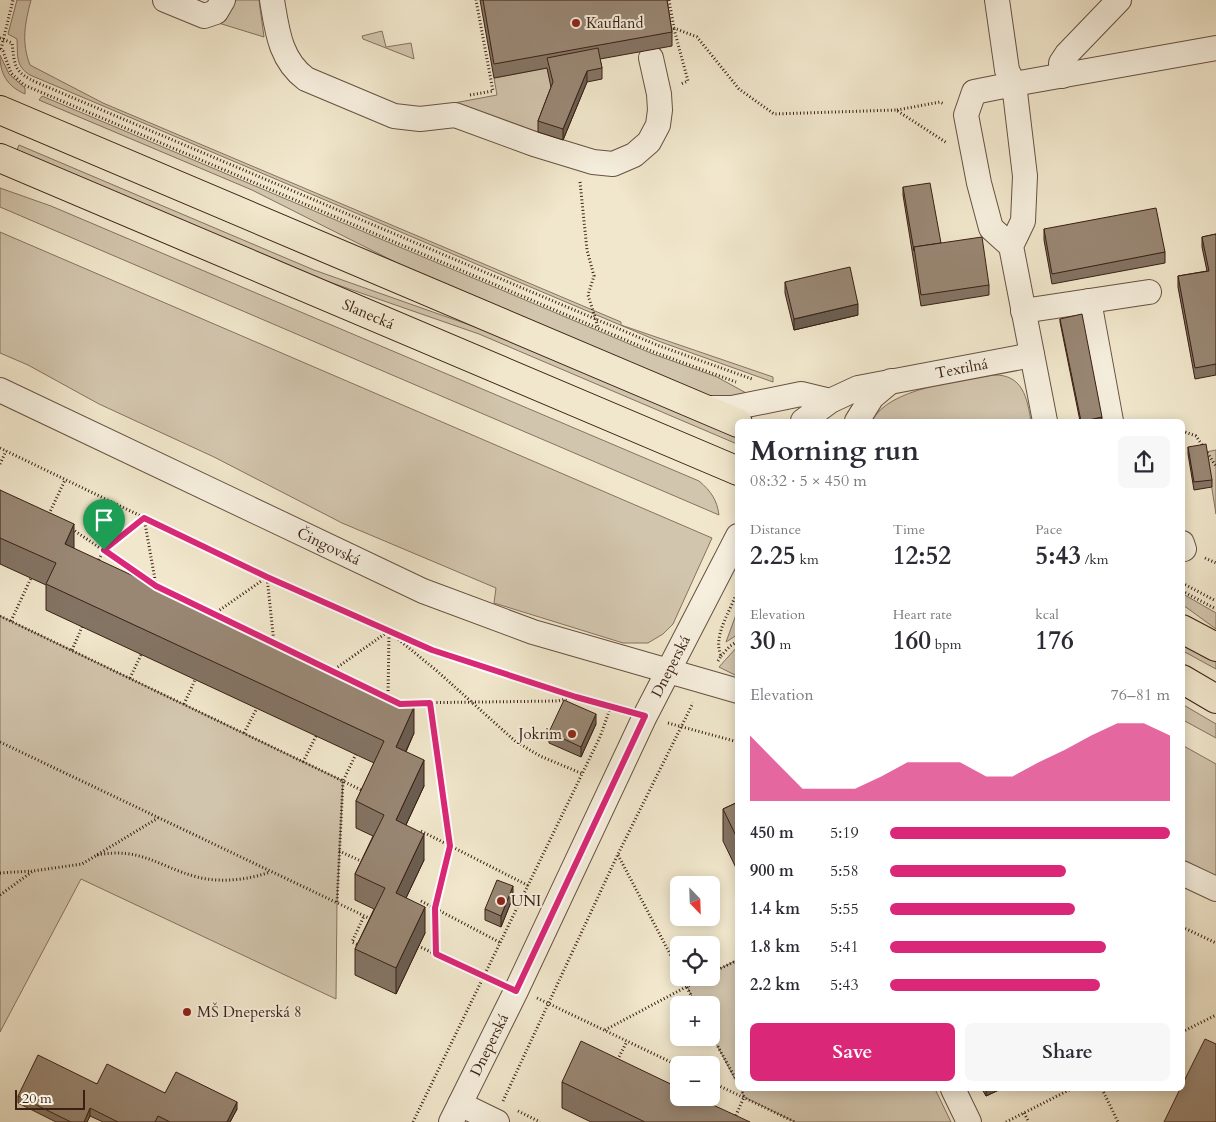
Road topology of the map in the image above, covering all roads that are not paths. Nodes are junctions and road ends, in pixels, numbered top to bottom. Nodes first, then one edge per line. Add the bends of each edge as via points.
1 (165, 0) edge
2 (223, 0) edge
3 (272, 0) edge
4 (997, 0) edge
5 (1119, 0) edge
6 (1216, 48) edge
7 (651, 58) edge
8 (1062, 76) junction
9 (1014, 84) junction
10 (0, 110) edge
11 (0, 158) edge
12 (1011, 246) junction
13 (1149, 292) dead end
14 (1089, 301) junction
15 (1023, 311) junction
16 (1032, 355) junction
17 (891, 381) junction
18 (0, 390) edge
19 (830, 401) junction
20 (702, 408) junction
21 (806, 419) edge
22 (858, 419) edge
23 (1045, 419) edge
24 (1111, 419) edge
25 (735, 422) edge
26 (735, 470) edge
27 (735, 542) edge
28 (1185, 631) edge
29 (1216, 647) edge
30 (669, 673) junction
31 (1185, 682) edge
32 (735, 689) edge
33 (1216, 699) edge
34 (1185, 874) edge
35 (1216, 889) edge
36 (954, 1091) edge
37 (455, 1113) edge
38 (497, 1122) edge
39 (969, 1122) edge

1 - 2 street via 204,16 216,12
3 - 7 street via 286,58 294,71 306,79 394,116 420,119 454,115 576,157 613,164 634,155 649,142 658,125 660,110
4 - 9 street via 1006,70
5 - 8 street via 1067,54 1061,63
6 - 8 street
8 - 9 street
9 - 12 street via 1025,176 1023,221
9 - 12 street via 974,92 966,115 991,228
10 - 20 main road
11 - 26 main road, Slanecká
12 - 15 street
13 - 14 street
14 - 15 street
14 - 24 street
15 - 16 street
16 - 17 street, Textilná
16 - 23 street
17 - 19 street, Textilná via 858,388
17 - 22 street via 872,398
18 - 30 street, Čingovská via 423,591 533,632
19 - 20 street via 801,394 732,408
19 - 21 street, Textilná
20 - 25 main road
27 - 30 street, Dneperská
28 - 29 main road
30 - 32 street, Čingovská via 711,672
30 - 37 street, Dneperská via 645,716
31 - 33 main road
34 - 35 street
36 - 39 street
37 - 38 street

